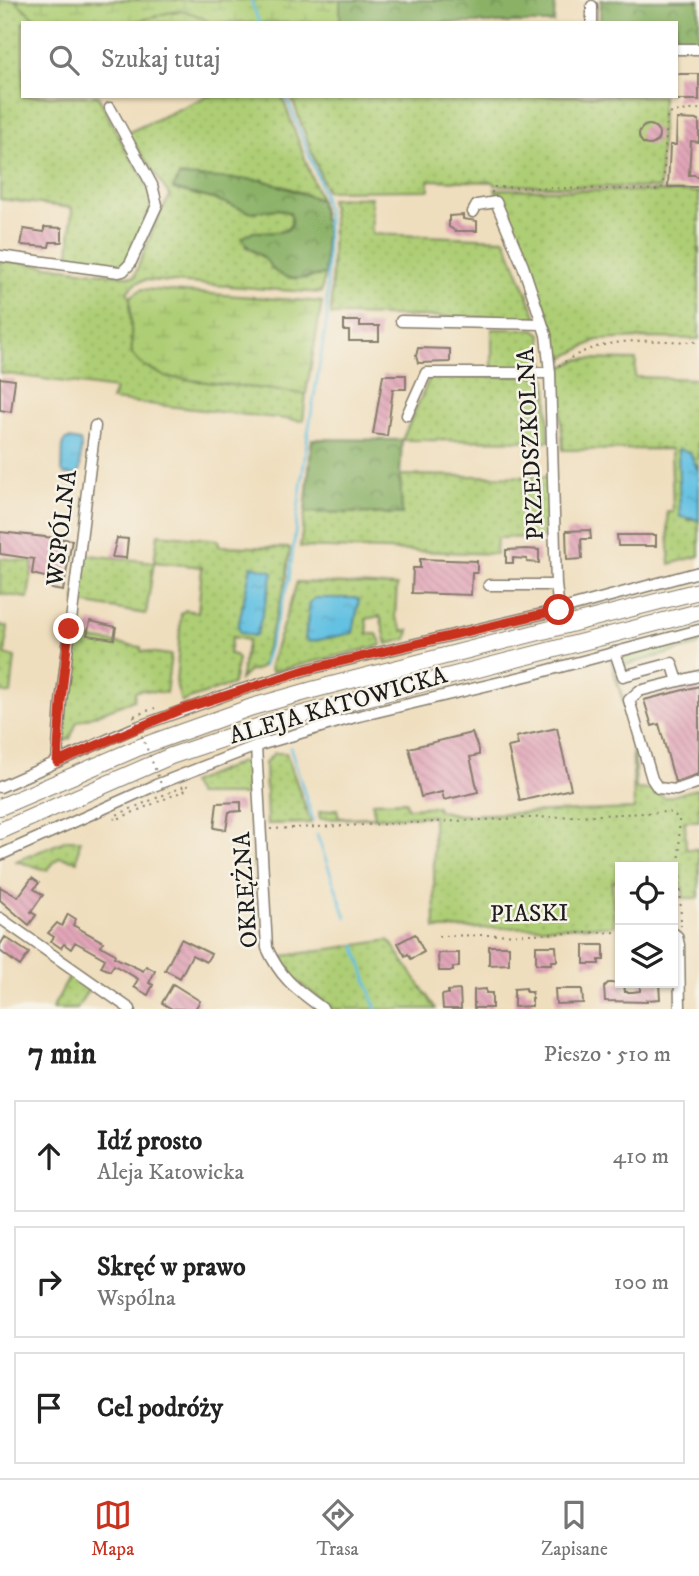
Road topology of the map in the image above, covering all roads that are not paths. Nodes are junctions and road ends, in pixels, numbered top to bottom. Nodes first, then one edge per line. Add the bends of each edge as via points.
1 (592, 6) dead end
2 (592, 21) edge
3 (678, 49) edge
4 (699, 49) edge
5 (110, 108) dead end
6 (473, 212) dead end
7 (0, 256) edge
8 (401, 321) dead end
9 (542, 324) junction
10 (550, 373) junction
11 (407, 415) dead end
12 (95, 426) dead end
13 (699, 572) edge
14 (489, 585) dead end
15 (556, 585) junction
16 (699, 591) edge
17 (559, 610) junction
18 (699, 612) edge
19 (699, 630) edge
20 (615, 652) junction
21 (623, 676) junction
22 (699, 676) edge
23 (678, 681) junction
24 (629, 700) junction
25 (256, 746) junction
26 (57, 762) junction
27 (699, 782) edge
28 (0, 787) edge
29 (0, 807) edge
30 (0, 831) edge
31 (0, 855) edge
32 (0, 918) edge
33 (678, 939) edge
34 (130, 1009) edge
35 (323, 1009) edge
36 (680, 1009) edge

1 - 2 street
3 - 4 street
5 - 7 street via 152,185 157,205 128,268 119,272
6 - 9 street, PRZEDSZKOLNA via 477,205 496,202
8 - 9 street
9 - 10 street, PRZEDSZKOLNA
10 - 11 street via 426,373
10 - 15 street, PRZEDSZKOLNA
12 - 26 street, WSPÓLNA
13 - 17 street, ALEJA KATOWICKA
14 - 15 street
15 - 17 street, PRZEDSZKOLNA
16 - 29 highway via 251,707 140,747
17 - 26 street, ALEJA KATOWICKA via 305,670 180,710
18 - 30 highway via 272,722 171,756
19 - 20 street, ALEJA KATOWICKA
20 - 21 street
20 - 25 street, ALEJA KATOWICKA
21 - 23 street via 672,663
21 - 24 street
22 - 23 street
23 - 24 street via 639,691
24 - 27 street via 658,788 676,790
25 - 31 street, ALEJA KATOWICKA
25 - 35 street, OKRĘŻNA via 267,948 277,971
26 - 28 street, ALEJA KATOWICKA
32 - 34 street
33 - 36 street

